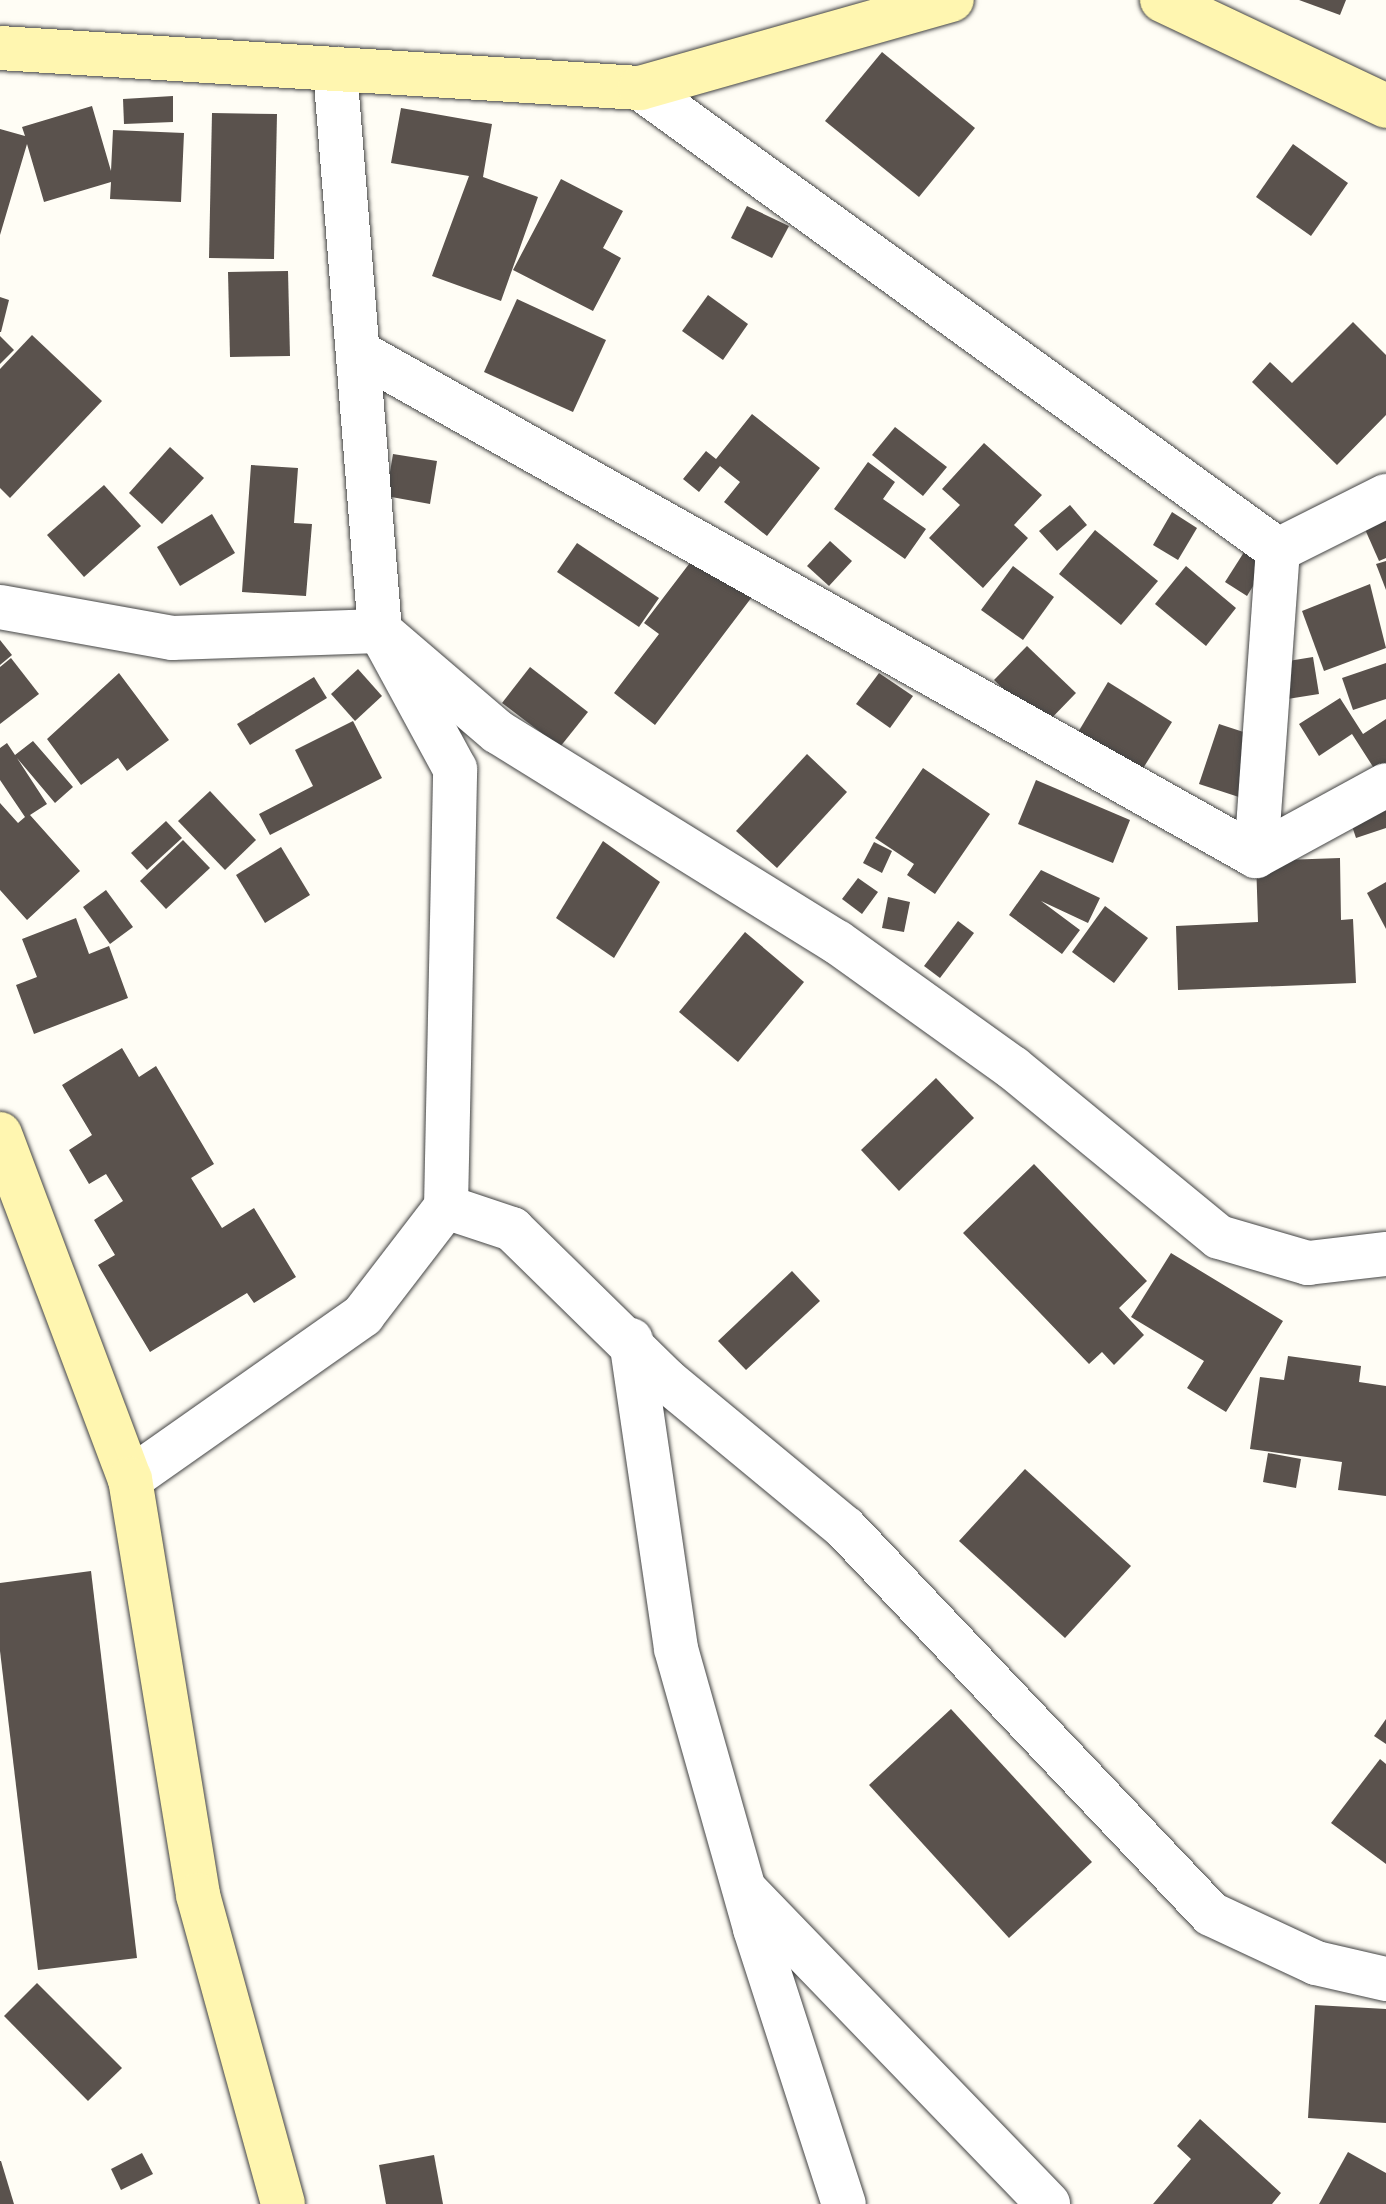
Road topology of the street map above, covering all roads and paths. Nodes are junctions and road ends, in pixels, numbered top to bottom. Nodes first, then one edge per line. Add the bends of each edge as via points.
1 (952, 0) edge
2 (1162, 0) edge
3 (0, 48) edge
4 (335, 69) junction
5 (640, 88) junction
6 (1386, 106) edge
7 (362, 354) junction
8 (1386, 496) edge
9 (1278, 550) junction
10 (0, 607) edge
11 (380, 631) junction
12 (1386, 785) edge
13 (1256, 856) junction
14 (0, 1134) edge
15 (446, 1207) junction
16 (1386, 1254) edge
17 (631, 1340) junction
18 (130, 1479) junction
19 (744, 1889) junction
20 (1386, 1979) edge
21 (283, 2204) edge
22 (844, 2204) edge
23 (1048, 2204) edge

1 - 5 street
2 - 6 street
3 - 4 street
4 - 5 street
4 - 7 street
5 - 9 street
7 - 11 street
7 - 13 street
8 - 9 street
9 - 13 street
10 - 11 street via 172,638
11 - 15 street via 455,769
11 - 16 street via 498,732 837,942 1013,1068 1219,1237 1308,1263
12 - 13 street
14 - 18 street
15 - 17 street via 512,1229
15 - 18 street via 363,1315
17 - 19 street via 676,1649
17 - 20 street via 666,1380 845,1528 1211,1914 1316,1963
18 - 21 street via 198,1895
19 - 22 street
19 - 23 street

